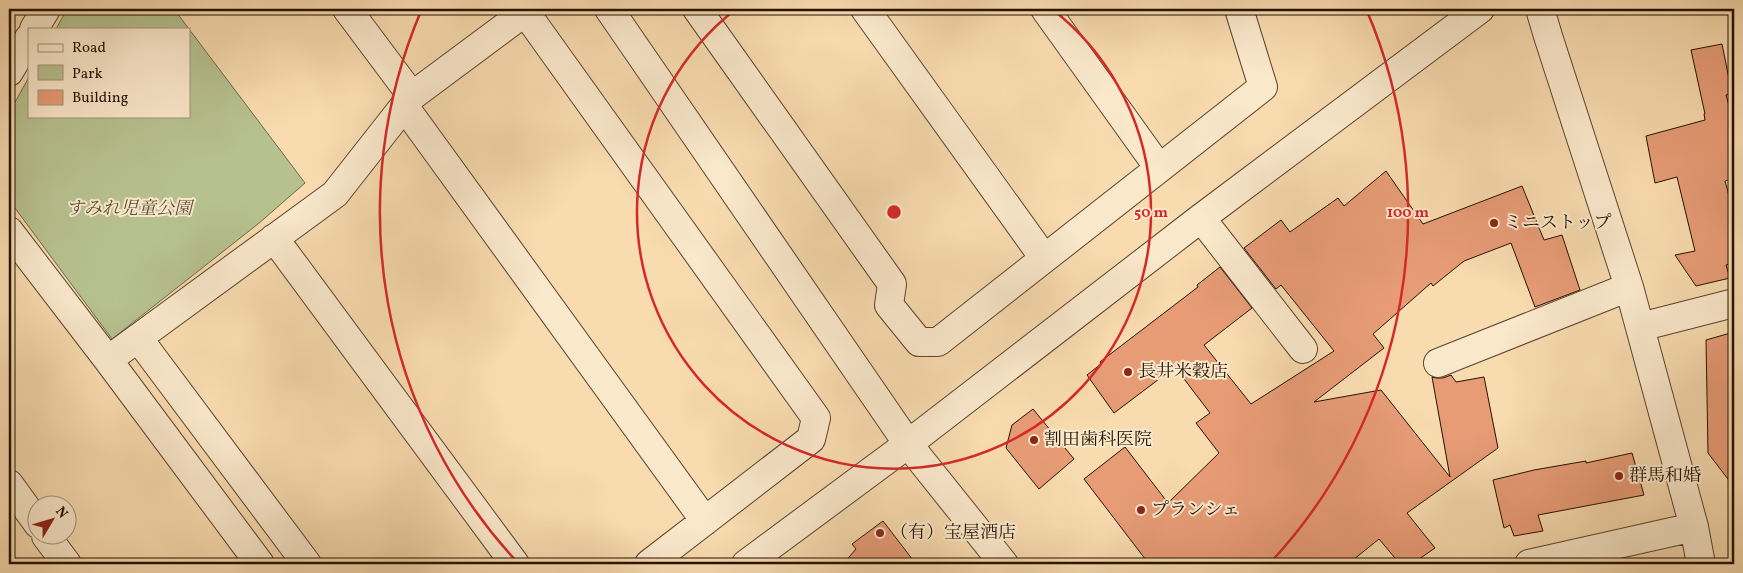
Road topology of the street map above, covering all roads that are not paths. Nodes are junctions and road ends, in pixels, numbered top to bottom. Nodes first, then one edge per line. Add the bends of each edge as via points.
1 (46, 9) edge
2 (347, 9) edge
3 (609, 9) edge
4 (697, 9) edge
5 (865, 9) edge
6 (1045, 9) edge
7 (1239, 9) edge
8 (1480, 9) edge
9 (1540, 9) edge
10 (526, 10) edge
11 (35, 28) edge
12 (28, 40) edge
13 (9, 72) edge
14 (408, 101) junction
15 (1159, 168) junction
16 (1201, 218) junction
17 (9, 231) edge
18 (274, 238) junction
19 (1044, 258) junction
20 (1629, 287) junction
21 (1734, 303) edge
22 (1640, 327) junction
23 (138, 338) junction
24 (1303, 349) dead end
25 (108, 360) junction
26 (1438, 363) dead end
27 (908, 444) junction
28 (9, 484) edge
29 (28, 510) edge
30 (704, 522) junction
31 (1694, 527) junction
32 (54, 546) edge
33 (67, 564) edge
34 (260, 564) edge
35 (307, 564) edge
36 (515, 564) edge
37 (649, 564) edge
38 (746, 564) edge
39 (1004, 564) edge
40 (1530, 564) edge
41 (1701, 564) edge

1 - 11 street
2 - 14 street
3 - 27 street
4 - 19 street via 892,284 888,305 919,342 938,342
5 - 19 street
6 - 15 street
7 - 15 street via 1263,87
8 - 16 street
9 - 20 street
10 - 14 street
10 - 30 street via 816,418 811,439
12 - 13 street
14 - 18 street via 335,194
14 - 30 street
15 - 19 street
16 - 24 street
16 - 27 street
17 - 25 street
18 - 23 street
18 - 36 street
20 - 22 street
20 - 26 street
21 - 22 street
22 - 31 street
23 - 25 street
23 - 35 street
25 - 34 street
27 - 38 street
27 - 39 street
28 - 29 street
30 - 37 street
31 - 40 street
31 - 41 street
32 - 33 street

